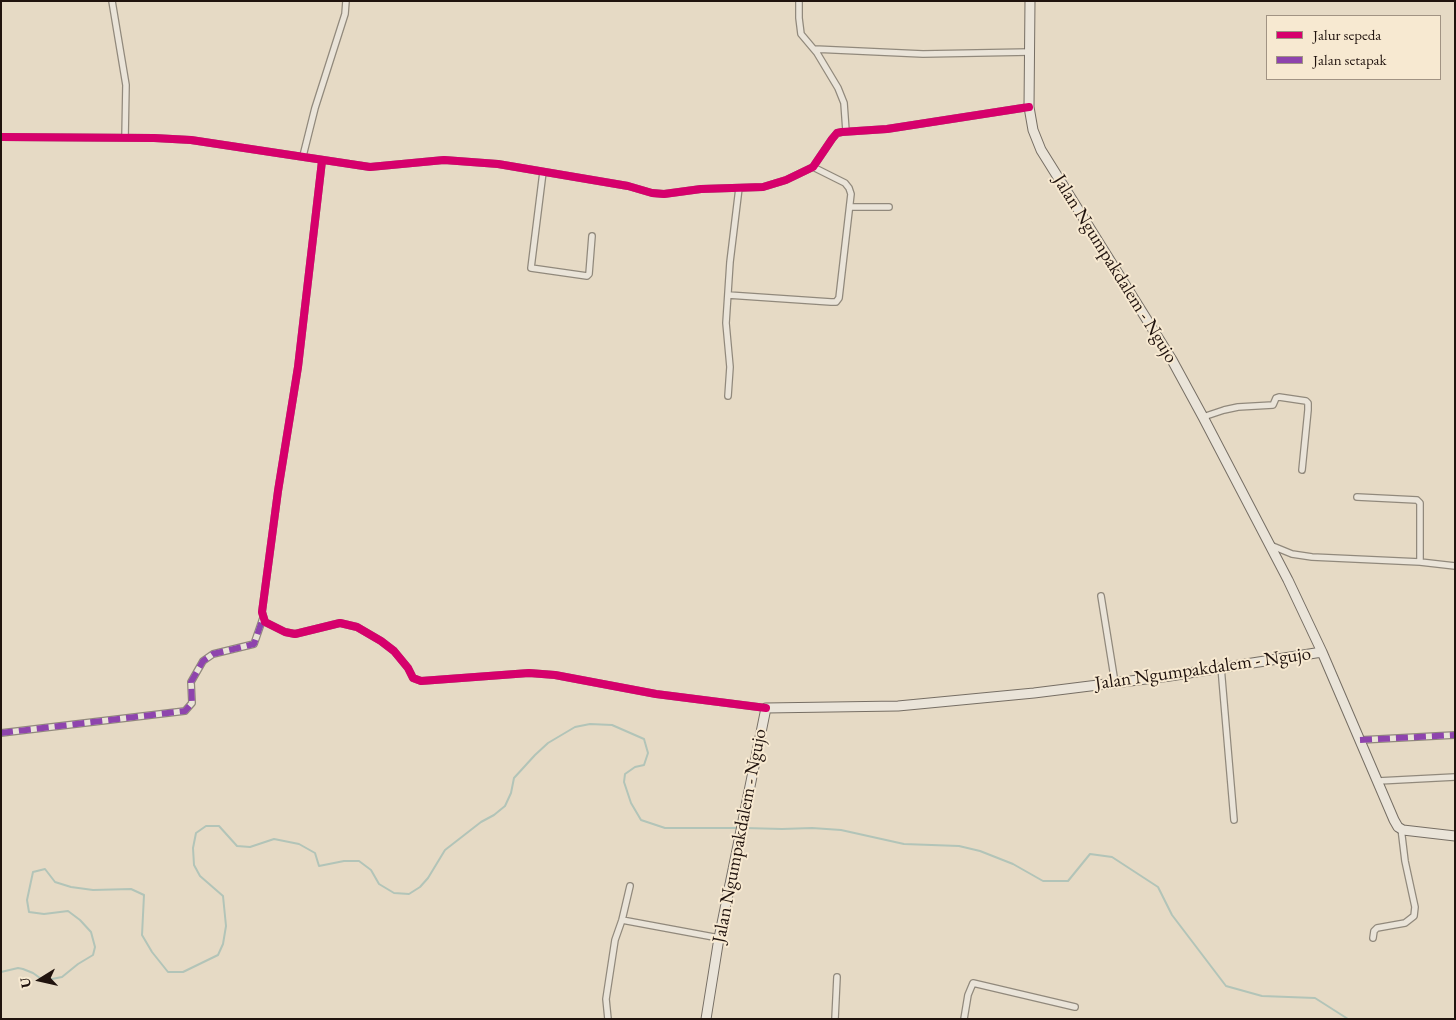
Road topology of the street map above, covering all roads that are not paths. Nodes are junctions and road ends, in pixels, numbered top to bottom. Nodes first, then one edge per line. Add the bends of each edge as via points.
1 (112, 1) edge
2 (346, 1) edge
3 (799, 1) edge
4 (1030, 1) edge
5 (814, 48) junction
6 (1030, 52) junction
7 (1029, 107) junction
8 (846, 131) junction
9 (1, 137) edge
10 (125, 138) junction
11 (303, 156) junction
12 (322, 160) junction
13 (813, 167) junction
14 (543, 172) junction
15 (738, 188) junction
16 (850, 207) junction
17 (889, 207) dead end
18 (592, 236) dead end
19 (728, 295) junction
20 (728, 396) dead end
21 (1203, 417) junction
22 (1302, 470) dead end
23 (1357, 497) dead end
24 (1270, 545) junction
25 (1420, 562) junction
26 (1455, 566) edge
27 (1101, 596) dead end
28 (263, 618) junction
29 (1322, 652) junction
30 (1221, 667) junction
31 (1115, 683) junction
32 (766, 708) junction
33 (1, 734) edge
34 (1455, 735) edge
35 (1360, 740) junction
36 (1455, 777) edge
37 (1378, 781) junction
38 (1234, 820) dead end
39 (1400, 828) junction
40 (1455, 836) edge
41 (630, 886) dead end
42 (622, 920) junction
43 (719, 938) junction
44 (1372, 938) dead end
45 (837, 977) dead end
46 (1075, 1008) dead end
47 (608, 1019) edge
48 (706, 1019) edge
49 (835, 1019) edge
50 (964, 1019) edge

1 - 10 street via 126,85
2 - 11 street via 345,14 314,108
3 - 5 street via 801,34
4 - 6 street, Jalan Ngumpakdalem - Ngujo
5 - 6 street via 923,54
5 - 8 street via 842,96
6 - 7 street, Jalan Ngumpakdalem - Ngujo
7 - 8 street via 887,129
7 - 21 street, Jalan Ngumpakdalem - Ngujo via 1041,150 1172,360
8 - 13 street via 832,139
9 - 10 street
10 - 11 street via 191,140
11 - 12 street
12 - 14 street via 370,167 444,160 498,164
12 - 28 street
13 - 15 street via 762,187
13 - 16 street via 845,183 851,194
14 - 15 street via 664,194
14 - 18 street via 531,268 587,276
15 - 19 street
16 - 17 street
16 - 19 street via 840,293 836,302
19 - 20 street
21 - 22 street via 1224,410 1273,405 1279,397 1306,401
21 - 24 street, Jalan Ngumpakdalem - Ngujo
23 - 25 street via 1420,502
24 - 25 street via 1312,558
24 - 29 street, Jalan Ngumpakdalem - Ngujo
25 - 26 street
27 - 31 street
28 - 32 street via 277,629 295,634 340,623 356,627 394,651 413,678 421,681 528,673 555,675 656,694
28 - 33 street via 254,644 212,654 203,660 191,682 192,703 185,710
29 - 30 street, Jalan Ngumpakdalem - Ngujo
29 - 35 street
30 - 31 street, Jalan Ngumpakdalem - Ngujo
30 - 38 street
31 - 32 street, Jalan Ngumpakdalem - Ngujo via 898,706
32 - 43 street, Jalan Ngumpakdalem - Ngujo
34 - 35 street
35 - 37 street
36 - 37 street
37 - 39 street
39 - 40 street
39 - 44 street via 1414,899 1414,916 1404,923 1377,928
41 - 42 street
42 - 43 street
42 - 47 street via 615,940 606,999
43 - 48 street, Jalan Ngumpakdalem - Ngujo
45 - 49 street
46 - 50 street via 973,983

